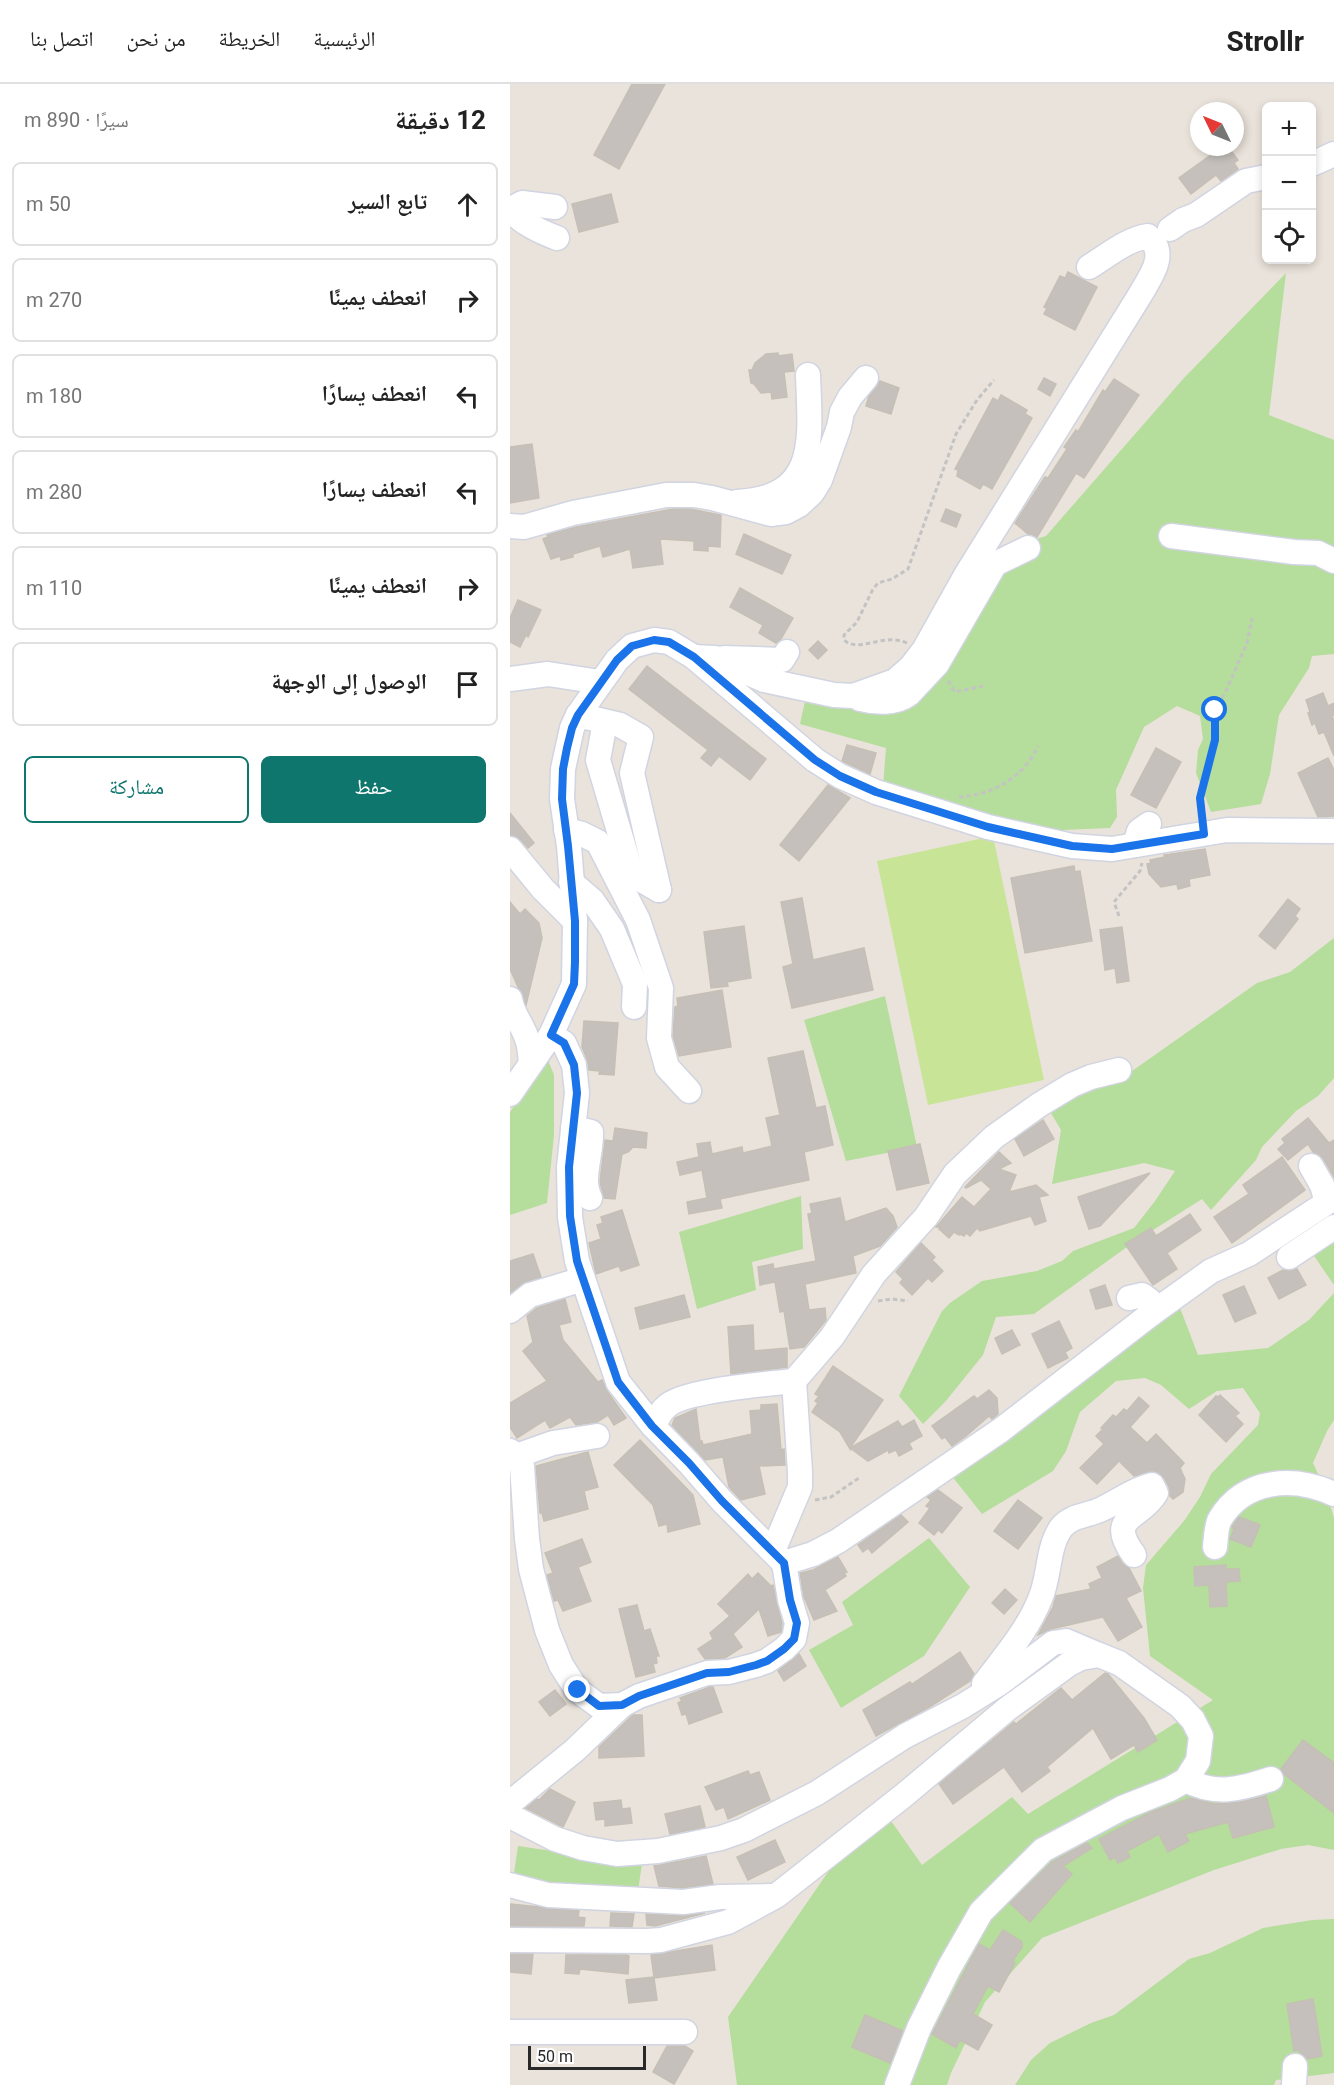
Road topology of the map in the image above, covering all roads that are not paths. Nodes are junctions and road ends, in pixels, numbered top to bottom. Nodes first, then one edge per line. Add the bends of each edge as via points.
1 (1334, 154) edge
2 (1316, 162) edge
3 (1262, 178) edge
4 (555, 207) dead end
5 (510, 210) edge
6 (1170, 229) dead end
7 (557, 238) dead end
8 (1089, 267) dead end
9 (808, 375) dead end
10 (866, 378) dead end
11 (732, 502) junction
12 (510, 526) edge
13 (1171, 536) dead end
14 (1028, 548) dead end
15 (1334, 561) edge
16 (787, 652) dead end
17 (704, 658) junction
18 (927, 662) junction
19 (510, 679) edge
20 (600, 682) junction
21 (578, 715) junction
22 (605, 722) junction
23 (566, 830) junction
24 (1334, 831) edge
25 (510, 849) edge
26 (571, 882) junction
27 (575, 921) junction
28 (510, 999) edge
29 (633, 1007) dead end
30 (551, 1035) junction
31 (531, 1063) junction
32 (1119, 1070) dead end
33 (689, 1092) dead end
34 (510, 1094) edge
35 (573, 1128) junction
36 (1311, 1166) dead end
37 (590, 1198) dead end
38 (1330, 1200) edge
39 (1334, 1227) edge
40 (1289, 1257) dead end
41 (583, 1279) junction
42 (1129, 1298) dead end
43 (510, 1311) edge
44 (1151, 1314) junction
45 (794, 1381) junction
46 (652, 1426) junction
47 (597, 1436) dead end
48 (513, 1454) edge
49 (1334, 1494) edge
50 (1215, 1546) dead end
51 (1134, 1555) dead end
52 (779, 1557) junction
53 (1099, 1655) junction
54 (982, 1694) junction
55 (622, 1705) junction
56 (1271, 1779) dead end
57 (1186, 1780) junction
58 (510, 1803) edge
59 (510, 1816) edge
60 (510, 1886) edge
61 (776, 1896) junction
62 (510, 1940) edge
63 (510, 2032) edge
64 (685, 2032) dead end
65 (897, 2085) edge

1 - 2 street
3 - 6 street via 1246,181
4 - 5 street via 522,203
5 - 7 street via 536,230
8 - 18 street via 1148,236 1159,252 1140,296 1028,474
9 - 11 street via 810,436 805,462 775,495
10 - 11 street via 842,412 812,493 786,512 771,514
11 - 12 street via 666,495 524,527
13 - 15 street via 1317,553
14 - 18 street via 995,564
16 - 17 street via 782,660
17 - 18 street via 764,680 853,696 895,681 911,667
17 - 20 street via 669,642 654,640 632,646
17 - 24 street via 815,760 840,776 876,792 988,827 1072,846 1112,849 1143,838 1227,830
19 - 20 street via 548,674
20 - 21 street
21 - 22 street
21 - 23 street via 563,769
22 - 22 street via 598,760 629,865 638,878 659,890 632,773 641,737
23 - 26 street
23 - 33 street via 598,842 638,920 661,988 659,1038 667,1067
25 - 27 street
26 - 27 street
26 - 29 street via 592,900 612,929 635,984
27 - 30 street via 574,984
28 - 31 street via 512,1012 528,1040
30 - 31 street
30 - 35 street via 564,1043 574,1065 577,1093
31 - 34 street
32 - 45 street via 1072,1085 1040,1105 994,1137 955,1174 926,1217 874,1274 832,1337
35 - 37 street via 591,1132 585,1188
35 - 41 street via 570,1216
36 - 38 street
38 - 44 street via 1249,1254 1211,1271
39 - 40 street
41 - 43 street via 531,1295
41 - 46 street via 618,1382
42 - 44 street via 1142,1295 1149,1300
44 - 52 street via 1001,1431 838,1541 813,1554
45 - 46 street via 702,1392 667,1405
45 - 52 street via 800,1487
46 - 52 street
47 - 48 street
48 - 55 street via 522,1466 531,1569 561,1665 590,1701 599,1706
49 - 50 street via 1304,1485 1265,1485 1253,1489 1219,1521
51 - 54 street via 1122,1533 1124,1525 1150,1502 1156,1493 1152,1485 1102,1509 1070,1519 1060,1529 1041,1598 982,1687
52 - 55 street via 797,1623 794,1639 784,1649 756,1665 707,1673
53 - 54 street via 1066,1641 1053,1643
53 - 57 street via 1140,1676 1193,1720 1201,1736 1200,1751
53 - 61 street via 1069,1664 1007,1709
54 - 59 street via 905,1736 817,1793 722,1838 658,1851 617,1854 555,1839
55 - 58 street
56 - 57 street via 1222,1790 1200,1788
57 - 65 street via 1043,1850 981,1912 919,2028
60 - 61 street via 549,1895 683,1902
61 - 62 street via 728,1922 661,1940
63 - 64 street

